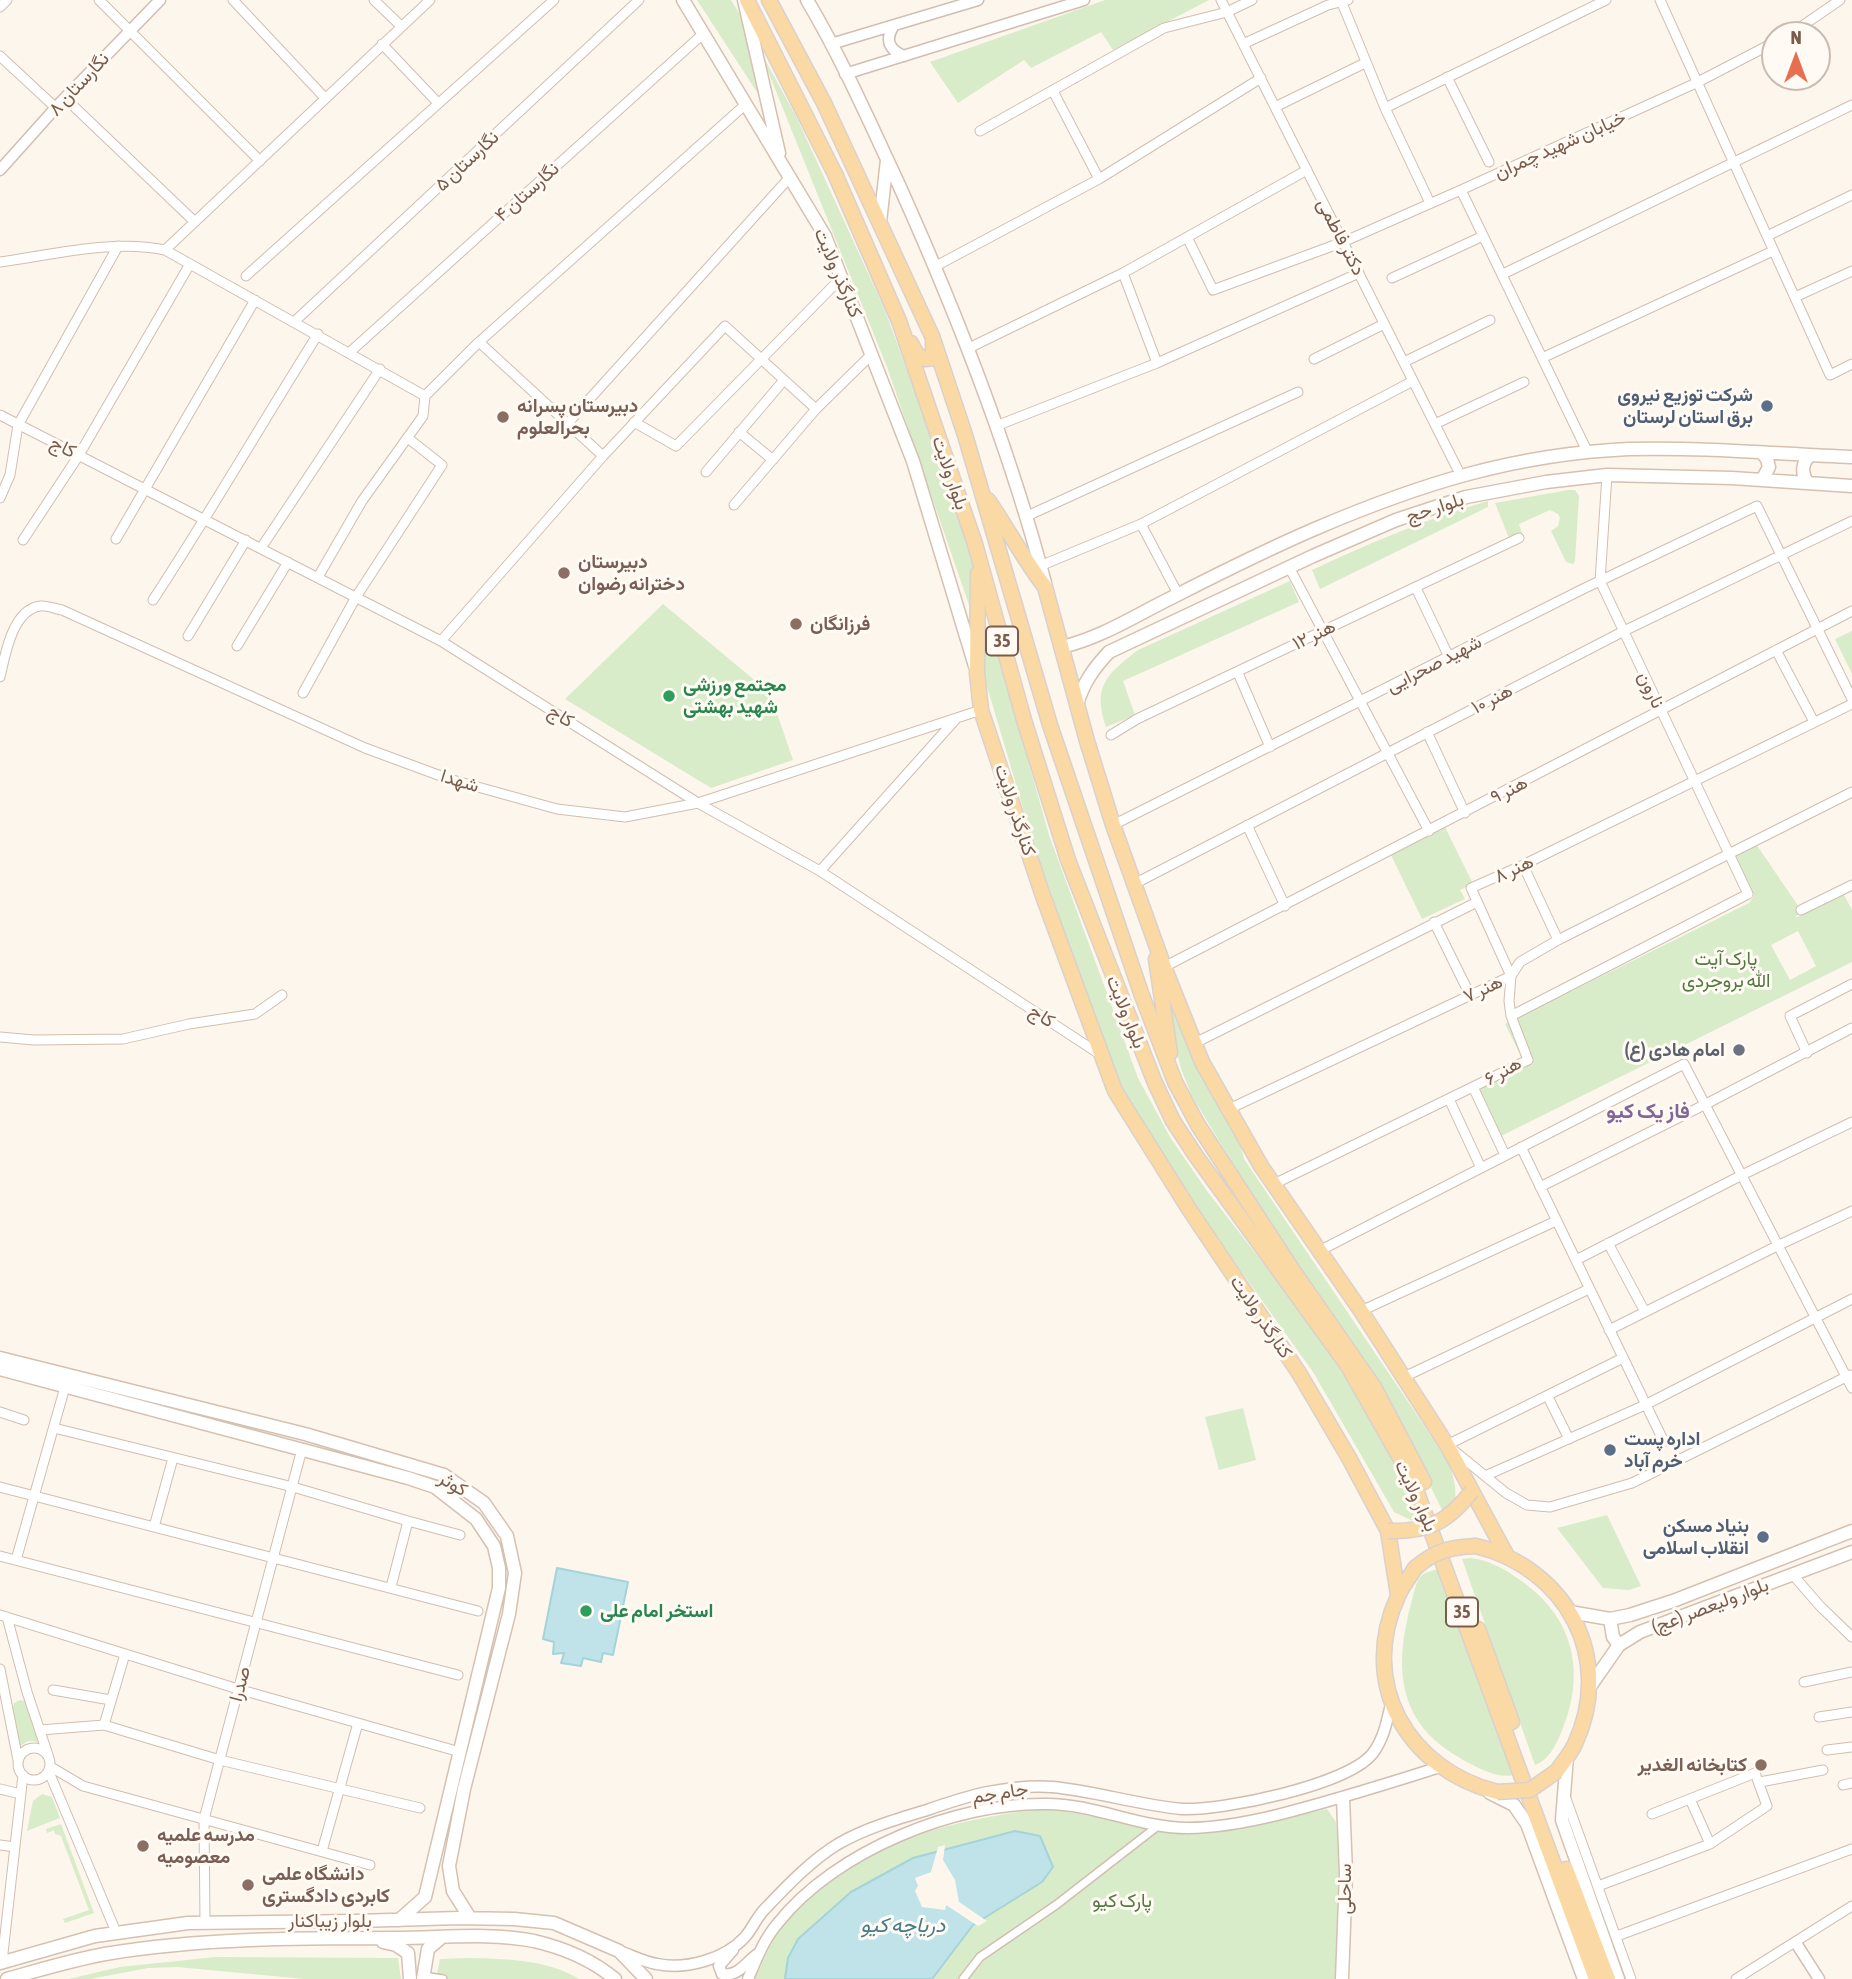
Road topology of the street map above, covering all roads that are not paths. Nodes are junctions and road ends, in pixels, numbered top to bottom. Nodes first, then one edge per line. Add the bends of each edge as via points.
1 (7, 0) edge
2 (99, 0) edge
3 (160, 0) edge
4 (233, 0) edge
5 (374, 0) edge
6 (430, 0) edge
7 (554, 0) edge
8 (639, 0) edge
9 (683, 0) edge
10 (745, 0) edge
11 (769, 0) edge
12 (805, 0) edge
13 (978, 0) edge
14 (1084, 0) edge
15 (1221, 0) edge
16 (1252, 0) edge
17 (1606, 0) edge
18 (1660, 0) edge
19 (1840, 0) edge
20 (1345, 1) edge
21 (0, 7) edge
22 (1227, 12) junction
23 (1809, 21) edge
24 (401, 26) junction
25 (893, 27) junction
26 (130, 30) junction
27 (704, 33) junction
28 (382, 44) junction
29 (831, 44) junction
30 (1243, 44) junction
31 (1761, 50) edge
32 (0, 56) edge
33 (904, 56) junction
34 (1365, 63) junction
35 (845, 74) junction
36 (1447, 77) junction
37 (1261, 78) junction
38 (1696, 83) junction
39 (1053, 91) junction
40 (65, 98) junction
41 (325, 98) junction
42 (438, 103) junction
43 (746, 104) junction
44 (1852, 105) edge
45 (1275, 107) junction
46 (56, 108) junction
47 (1385, 108) junction
48 (981, 131) dead end
49 (887, 160) junction
50 (260, 161) junction
51 (1489, 162) dead end
52 (781, 163) junction
53 (1733, 163) junction
54 (0, 170) edge
55 (1307, 170) junction
56 (790, 177) junction
57 (1099, 179) junction
58 (1461, 190) junction
59 (1852, 195) edge
60 (1430, 203) junction
61 (195, 222) junction
62 (880, 222) junction
63 (1483, 236) junction
64 (1767, 236) junction
65 (1187, 237) junction
66 (1343, 242) junction
67 (118, 246) junction
68 (165, 250) junction
69 (1773, 251) junction
70 (0, 262) edge
71 (190, 264) junction
72 (936, 266) junction
73 (1852, 271) edge
74 (1123, 273) junction
75 (1359, 273) junction
76 (1503, 274) junction
77 (246, 275) dead end
78 (842, 277) junction
79 (1392, 278) dead end
80 (1795, 297) junction
81 (255, 300) junction
82 (1490, 320) dead end
83 (899, 321) junction
84 (295, 322) junction
85 (1384, 324) junction
86 (318, 334) junction
87 (932, 336) junction
88 (479, 342) junction
89 (969, 348) junction
90 (350, 352) junction
91 (872, 354) junction
92 (761, 358) junction
93 (1542, 358) junction
94 (1314, 359) dead end
95 (1404, 362) junction
96 (1157, 363) junction
97 (1852, 364) edge
98 (380, 369) junction
99 (784, 380) junction
100 (1413, 381) junction
101 (1524, 382) dead end
102 (1298, 392) dead end
103 (425, 396) junction
104 (816, 410) junction
105 (0, 415) edge
106 (930, 415) junction
107 (634, 422) junction
108 (567, 424) junction
109 (1435, 424) junction
110 (18, 425) junction
111 (996, 426) junction
112 (739, 432) junction
113 (965, 435) junction
114 (408, 439) junction
115 (1588, 453) junction
116 (1762, 453) junction
117 (79, 455) junction
118 (603, 456) junction
119 (1809, 456) junction
120 (1852, 457) edge
121 (773, 460) junction
122 (706, 471) dead end
123 (1460, 474) junction
124 (1606, 475) junction
125 (1762, 480) junction
126 (1808, 483) junction
127 (1852, 486) edge
128 (145, 488) junction
129 (981, 491) junction
130 (0, 498) edge
131 (734, 505) dead end
132 (1025, 517) junction
133 (206, 520) junction
134 (1852, 521) edge
135 (1141, 524) junction
136 (1519, 538) dead end
137 (116, 539) dead end
138 (23, 540) dead end
139 (246, 540) junction
140 (261, 548) junction
141 (1782, 556) junction
142 (979, 561) junction
143 (288, 562) junction
144 (1040, 566) junction
145 (1289, 567) junction
146 (318, 578) junction
147 (1600, 581) junction
148 (1045, 587) junction
149 (1416, 588) junction
150 (1178, 594) junction
151 (356, 597) junction
152 (153, 600) dead end
153 (1852, 611) edge
154 (1817, 627) junction
155 (1110, 631) junction
156 (1322, 631) junction
157 (1624, 631) junction
158 (188, 635) dead end
159 (441, 641) junction
160 (237, 646) dead end
161 (1062, 648) junction
162 (1116, 648) junction
163 (1776, 650) junction
164 (1449, 657) junction
165 (977, 673) junction
166 (1238, 673) junction
167 (0, 677) edge
168 (303, 693) dead end
169 (1852, 701) edge
170 (1359, 702) junction
171 (1077, 705) junction
172 (981, 710) junction
173 (1661, 711) junction
174 (957, 718) junction
175 (1814, 722) junction
176 (1427, 732) junction
177 (1111, 735) dead end
178 (1270, 747) junction
179 (1387, 753) junction
180 (1694, 780) junction
181 (1852, 792) edge
182 (698, 803) junction
183 (1465, 813) junction
184 (1113, 825) junction
185 (1247, 825) junction
186 (1429, 831) junction
187 (1728, 855) junction
188 (1522, 865) junction
189 (820, 872) junction
190 (1136, 883) junction
191 (1852, 885) edge
192 (1477, 902) junction
193 (1285, 906) junction
194 (1801, 910) dead end
195 (1434, 922) junction
196 (1558, 940) junction
197 (1157, 944) junction
198 (1164, 967) junction
199 (1511, 976) junction
200 (1852, 984) edge
201 (282, 995) dead end
202 (1470, 996) junction
203 (1511, 1016) junction
204 (1852, 1028) edge
205 (0, 1037) edge
206 (1195, 1043) junction
207 (1807, 1053) junction
208 (1101, 1055) junction
209 (1175, 1082) junction
210 (1473, 1087) junction
211 (1449, 1099) junction
212 (1706, 1104) junction
213 (1229, 1109) junction
214 (1852, 1122) edge
215 (1521, 1147) junction
216 (1505, 1155) junction
217 (1481, 1168) junction
218 (1742, 1175) junction
219 (1274, 1184) junction
220 (1540, 1186) junction
221 (1852, 1211) edge
222 (1556, 1220) junction
223 (1608, 1243) junction
224 (1779, 1245) junction
225 (1320, 1251) junction
226 (1576, 1260) junction
227 (1589, 1289) junction
228 (1852, 1299) edge
229 (1361, 1311) junction
230 (1645, 1312) junction
231 (1815, 1316) junction
232 (1609, 1330) junction
233 (0, 1357) edge
234 (1623, 1358) junction
235 (0, 1369) edge
236 (1849, 1376) edge
237 (1404, 1377) junction
238 (67, 1381) junction
239 (1852, 1388) edge
240 (1548, 1397) junction
241 (1645, 1405) junction
242 (0, 1412) edge
243 (24, 1420) dead end
244 (54, 1428) junction
245 (305, 1434) junction
246 (1569, 1439) junction
247 (1664, 1442) dead end
248 (1447, 1445) junction
249 (302, 1449) junction
250 (173, 1458) junction
251 (1485, 1476) junction
252 (0, 1488) edge
253 (293, 1488) junction
254 (1472, 1491) junction
255 (35, 1497) junction
256 (408, 1521) junction
257 (155, 1527) junction
258 (1388, 1531) junction
259 (1852, 1531) edge
260 (460, 1535) dead end
261 (1852, 1552) edge
262 (0, 1556) edge
263 (1507, 1556) junction
264 (274, 1558) junction
265 (16, 1560) junction
266 (1793, 1575) junction
267 (391, 1587) junction
268 (1398, 1595) junction
269 (478, 1611) dead end
270 (1570, 1612) junction
271 (4, 1616) edge
272 (1609, 1619) junction
273 (257, 1623) junction
274 (1852, 1637) edge
275 (1619, 1645) junction
276 (125, 1654) junction
277 (0, 1669) edge
278 (1852, 1672) edge
279 (458, 1675) dead end
280 (1804, 1682) dead end
281 (1589, 1688) junction
282 (239, 1689) junction
283 (2, 1690) edge
284 (53, 1690) dead end
285 (27, 1692) junction
286 (480, 1697) junction
287 (111, 1700) junction
288 (1391, 1704) junction
289 (1852, 1712) edge
290 (1819, 1717) dead end
291 (358, 1723) junction
292 (104, 1726) junction
293 (40, 1730) junction
294 (1852, 1747) edge
295 (1827, 1750) dead end
296 (460, 1752) junction
297 (48, 1755) junction
298 (1567, 1757) junction
299 (220, 1760) junction
300 (18, 1762) junction
301 (1440, 1767) junction
302 (50, 1769) junction
303 (1824, 1770) dead end
304 (23, 1775) junction
305 (1335, 1776) junction
306 (1759, 1782) junction
307 (1480, 1788) junction
308 (0, 1789) edge
309 (339, 1789) junction
310 (1563, 1790) junction
311 (21, 1794) junction
312 (1343, 1799) junction
313 (1690, 1799) junction
314 (420, 1808) dead end
315 (1651, 1814) dead end
316 (204, 1819) junction
317 (1159, 1825) junction
318 (1710, 1844) junction
319 (0, 1845) edge
320 (15, 1847) junction
321 (1852, 1850) edge
322 (322, 1852) junction
323 (433, 1862) junction
324 (370, 1865) dead end
325 (449, 1866) junction
326 (1598, 1886) junction
327 (1852, 1906) edge
328 (4, 1916) edge
329 (470, 1918) junction
330 (399, 1920) junction
331 (205, 1922) junction
332 (116, 1932) junction
333 (95, 1936) junction
334 (1617, 1936) junction
335 (359, 1937) junction
336 (442, 1937) junction
337 (744, 1938) junction
338 (1796, 1943) junction
339 (619, 1951) junction
340 (761, 1951) junction
341 (101, 1955) junction
342 (1, 1962) edge
343 (419, 1978) edge
344 (7, 1979) edge
345 (443, 1979) edge
346 (615, 1979) edge
347 (646, 1979) edge
348 (748, 1979) edge
349 (964, 1979) edge
350 (1342, 1979) edge
351 (1584, 1979) edge
352 (1596, 1979) edge
353 (1608, 1979) edge
354 (1619, 1979) edge
355 (1631, 1979) edge
356 (1737, 1979) edge
357 (1819, 1979) edge

1 - 21 street
2 - 26 street
3 - 26 street, نگارستان ۸
4 - 41 street
5 - 24 street
6 - 24 street
7 - 42 street
8 - 84 street, نگارستان ۵
9 - 27 main road, کنارگذر ولایت
10 - 52 main road
10 - 83 main road, بلوار ولایت / 35 via 835,174
11 - 62 main road, بلوار ولایت / 35
12 - 29 main road
13 - 25 street
14 - 33 street
15 - 22 street, دکتر فاطمی
16 - 22 street
17 - 36 street
18 - 38 street
19 - 23 street
20 - 30 street
20 - 34 street
22 - 30 street, دکتر فاطمی
22 - 39 street via 1164,28
24 - 28 street
25 - 29 street
25 - 33 street via 889,45
26 - 40 street, نگارستان ۸
26 - 50 street
27 - 43 main road, کنارگذر ولایت
27 - 90 street, نگارستان ۴
28 - 41 street
28 - 42 street
29 - 35 main road
30 - 37 street, دکتر فاطمی
31 - 38 street, خیابان شهید چمران
32 - 46 street
33 - 35 street
34 - 45 street
34 - 47 street
35 - 49 main road
36 - 47 street
36 - 51 street
37 - 45 street, دکتر فاطمی
37 - 57 street
38 - 53 street
38 - 58 street, خیابان شهید چمران
39 - 48 street
39 - 57 street
40 - 46 street, نگارستان ۸
40 - 61 street
41 - 50 street
42 - 77 street
43 - 52 main road, کنارگذر ولایت
43 - 88 street
44 - 53 street
45 - 55 street, دکتر فاطمی
46 - 54 street, نگارستان ۸
47 - 60 street
49 - 62 main road
49 - 72 main road
50 - 61 street
52 - 56 main road, کنارگذر ولایت
53 - 64 street
53 - 76 street
55 - 65 street
55 - 66 street, دکتر فاطمی
56 - 78 main road, کنارگذر ولایت via 825,236
56 - 108 street
57 - 72 street
58 - 60 street, خیابان شهید چمران
58 - 63 street
59 - 64 street
60 - 66 street, خیابان شهید چمران
61 - 68 street
62 - 87 main road, بلوار ولایت / 35
63 - 76 street
63 - 79 street
64 - 69 street
65 - 66 street, خیابان شهید چمران via 1213,290
65 - 74 street
66 - 75 street, دکتر فاطمی
67 - 68 street
67 - 70 street
67 - 110 street
68 - 71 street
69 - 80 street
69 - 93 street
71 - 81 street
71 - 117 street
72 - 89 main road
73 - 80 street
74 - 89 street
74 - 96 street
75 - 85 street, دکتر فاطمی
75 - 96 street
76 - 93 street
78 - 91 main road, کنارگذر ولایت
78 - 92 street
80 - 97 street via 1830,374
81 - 84 street
81 - 128 street
82 - 95 street
83 - 87 main road via 920,358 933,358
83 - 106 main road, بلوار ولایت / 35
84 - 86 street
85 - 94 street
85 - 95 street, دکتر فاطمی
86 - 90 street
86 - 133 street
87 - 113 main road, بلوار ولایت / 35
88 - 103 street
88 - 108 street
89 - 111 main road
90 - 98 street
91 - 104 street
91 - 165 main road, کنارگذر ولایت via 913,461
92 - 99 street
92 - 107 street via 676,446
92 - 107 street via 725,326
93 - 115 street
95 - 100 street, دکتر فاطمی
96 - 111 street
98 - 103 street
98 - 140 street
99 - 104 street
99 - 112 street
100 - 109 street, دکتر فاطمی
100 - 135 street
101 - 109 street
102 - 132 street
103 - 114 street via 423,416
104 - 121 street
105 - 110 street, کاج
106 - 113 main road via 931,395 939,391
106 - 142 main road, بلوار ولایت / 35
107 - 118 street
108 - 118 street
109 - 123 street, دکتر فاطمی
110 - 117 street, کاج
110 - 130 street via 10,475
111 - 132 main road
112 - 121 street
112 - 122 street
113 - 129 main road, بلوار ولایت / 35
114 - 146 street via 362,501
114 - 151 street via 442,465
115 - 116 main road, بلوار حج via 1630,449
115 - 123 main road, بلوار حج
116 - 119 main road, بلوار حج
116 - 125 main road via 1769,467
117 - 128 street, کاج
117 - 138 street
118 - 159 street
119 - 120 main road, بلوار حج
119 - 126 main road via 1803,468
121 - 131 street
123 - 150 main road, بلوار حج via 1315,529
124 - 125 main road, بلوار حج
124 - 145 main road, بلوار حج via 1466,497 1396,520
124 - 147 street, نارون
125 - 126 main road, بلوار حج
126 - 127 main road, بلوار حج
128 - 133 street, کاج
128 - 137 street
129 - 148 main road
129 - 209 main road, بلوار ولایت / 35 via 1054,737 1140,993
132 - 144 main road
133 - 139 street, کاج
133 - 152 street
134 - 141 street, هنر ۱۰
135 - 144 street
135 - 150 street
136 - 149 street, هنر ۱۲
139 - 140 street, کاج
139 - 158 street
140 - 143 street, کاج
141 - 147 street, شهید صحرایی via 1757,506
141 - 154 street
141 - 157 street, هنر ۱۰
142 - 165 main road
142 - 352 main road, بلوار ولایت / 35 via 1068,860 1154,1083 1196,1156 1348,1366 1412,1479
143 - 146 street, کاج
143 - 160 street
144 - 148 main road
145 - 156 street
145 - 162 main road, بلوار حج
146 - 151 street, کاج
147 - 157 street, نارون
147 - 164 street, شهید صحرایی
148 - 161 main road
149 - 156 street, هنر ۱۲
149 - 164 street
150 - 155 main road, بلوار حج
151 - 159 street, کاج
151 - 168 street
153 - 154 street, هنر ۹
154 - 163 street, هنر ۹
154 - 169 street
155 - 161 main road, بلوار حج
155 - 162 main road via 1107,642
156 - 166 street, هنر ۱۲
156 - 170 street
157 - 173 street, نارون
157 - 176 street, هنر ۱۰
159 - 182 street, کاج
161 - 171 main road
162 - 171 main road, بلوار حج via 1090,673
163 - 173 street, هنر ۹
163 - 175 street
164 - 170 street, شهید صحرایی
165 - 172 main road, کنارگذر ولایت
166 - 177 street, هنر ۱۲
166 - 178 street
167 - 182 street, شهدا via 12,631 27,613 39,606 62,610 365,748 449,779 557,809 625,817
169 - 175 street, هنر ۸
170 - 178 street, شهید صحرایی
170 - 179 street
171 - 184 main road
172 - 174 street, شهدا
172 - 208 main road, کنارگذر ولایت
173 - 180 street, نارون
173 - 183 street, هنر ۹
174 - 182 street, شهدا
174 - 189 street
175 - 180 street, هنر ۸
176 - 179 street, هنر ۱۰
176 - 183 street
178 - 184 street, شهید صحرایی
179 - 185 street, هنر ۱۰
179 - 186 street
180 - 187 street, نارون
180 - 188 street, هنر ۸
181 - 187 street, هنر ۷
182 - 189 street, کاج
183 - 186 street, هنر ۹
184 - 190 main road
185 - 190 street, هنر ۱۰
185 - 193 street
186 - 193 street, هنر ۹
187 - 196 street, هنر ۷
187 - 203 street, نارون via 1748,894
188 - 192 street, هنر ۸ via 1471,888
188 - 196 street
189 - 208 street, کاج
190 - 197 main road
191 - 194 street
192 - 195 street, هنر ۸
192 - 199 street
193 - 198 street, هنر ۹
195 - 202 street
195 - 206 street, هنر ۸
196 - 199 street, هنر ۷ via 1521,962
197 - 198 main road
197 - 209 main road via 1156,964
198 - 206 main road
199 - 202 street, هنر ۷
199 - 203 street
200 - 207 street via 1790,1016
201 - 205 street via 255,1014 123,1039
202 - 213 street, هنر ۷
203 - 210 street, هنر ۶ via 1528,1060
204 - 207 street
206 - 213 main road
207 - 212 street
208 - 258 main road, کنارگذر ولایت via 1115,1091 1140,1133 1299,1373
209 - 353 main road, بلوار ولایت / 35 via 1198,1125 1374,1387 1423,1480
210 - 211 street, هنر ۶
210 - 216 street
211 - 217 street
211 - 219 street, هنر ۶
212 - 215 street via 1684,1064
212 - 218 street
212 - 220 street
213 - 219 main road
214 - 218 street
215 - 216 street
215 - 220 street
216 - 217 street
217 - 225 street
218 - 223 street
218 - 224 street
219 - 225 main road
220 - 222 street
221 - 224 street
222 - 226 street
222 - 229 street
223 - 226 street
223 - 230 street
224 - 230 street
224 - 231 street
225 - 229 main road
226 - 227 street
227 - 232 street
227 - 237 street
228 - 231 street
229 - 237 main road
230 - 232 street
231 - 236 street
231 - 241 street
232 - 234 street
233 - 238 main road, کوثر
234 - 240 street
234 - 241 street
235 - 238 main road, کوثر
236 - 239 street
236 - 251 street via 1632,1483 1578,1501 1550,1507 1527,1505
237 - 248 main road
238 - 244 street
238 - 245 main road, کوثر
238 - 249 main road, کوثر
240 - 246 street
240 - 248 street
241 - 246 street
241 - 247 street
242 - 243 street
244 - 250 street
244 - 255 street
245 - 249 main road
245 - 286 main road, کوثر via 444,1475 484,1503 507,1536 515,1573 509,1615
246 - 251 street
248 - 251 street
248 - 254 main road
249 - 253 street, صدرا
249 - 286 main road, کوثر via 435,1487 476,1519 494,1546 499,1568
250 - 253 street
250 - 257 street
252 - 255 street
253 - 256 street
253 - 264 street, صدرا
254 - 258 main road, bridge via 1457,1510 1436,1524 1413,1531
254 - 263 main road
255 - 257 street
255 - 265 street
256 - 260 street
256 - 267 street
257 - 264 street
258 - 268 main road, کنارگذر ولایت
259 - 272 main road, بلوار ولیعصر (عج) via 1673,1601
261 - 266 main road, بلوار ولیعصر (عج)
262 - 265 street
263 - 268 main road, bridge via 1476,1546 1443,1549 1415,1568
263 - 270 main road via 1553,1590
264 - 267 street
264 - 273 street, صدرا
265 - 273 street
266 - 274 street
266 - 275 main road, بلوار ولیعصر (عج) via 1640,1632
267 - 269 street
268 - 288 main road via 1384,1651
270 - 272 main road, بلوار ولیعصر (عج)
270 - 281 main road via 1582,1635
271 - 276 street
271 - 285 street
272 - 275 main road
273 - 279 street
273 - 282 street, صدرا
275 - 281 main road, بلوار ولیعصر (عج)
276 - 282 street
276 - 287 street
277 - 283 street
278 - 280 street
281 - 298 main road via 1580,1730
282 - 291 street
282 - 299 street, صدرا
283 - 285 street
283 - 300 street
284 - 287 street
285 - 293 street
286 - 296 main road, کوثر
286 - 325 main road, کوثر
287 - 292 street
288 - 301 main road via 1419,1749
288 - 305 street, جام جم via 1384,1734 1371,1755
289 - 290 street
291 - 296 street
291 - 309 street
292 - 293 street
292 - 299 street
293 - 297 street
294 - 295 street
296 - 323 main road, کوثر
297 - 300 street via 31,1748
297 - 302 street
298 - 307 main road, bridge via 1557,1771 1530,1790
298 - 310 main road
299 - 309 street
299 - 316 street, صدرا
300 - 304 street
301 - 307 main road
301 - 312 street, جام جم
302 - 304 street via 40,1779
302 - 316 street via 83,1786
302 - 332 street
303 - 306 street
304 - 311 street
305 - 312 street
305 - 337 street, جام جم via 1272,1797 1187,1809 1049,1787 978,1794 870,1829 837,1845 785,1890
306 - 313 street via 1755,1773
306 - 318 street via 1767,1806
307 - 351 main road via 1514,1805 1527,1824
308 - 311 street
309 - 314 street
309 - 322 street
310 - 326 street
310 - 354 main road via 1562,1820
311 - 320 street
312 - 317 street, جام جم via 1243,1824
312 - 350 main road, ساحلی
313 - 315 street
313 - 318 street
316 - 322 street
316 - 331 street, صدرا
317 - 340 street, جام جم via 1049,1803 984,1810 946,1820 882,1842 825,1877 777,1923
317 - 349 street via 1056,1905 980,1956
318 - 326 street
319 - 320 street
320 - 328 street
321 - 334 street
322 - 324 street
323 - 325 main road via 440,1870
323 - 330 main road, کوثر via 425,1896
325 - 329 main road, کوثر via 453,1891
326 - 334 street
327 - 338 street
328 - 342 street
329 - 330 main road, بلوار زیباکنار
329 - 339 main road, بلوار زیباکنار via 554,1923
330 - 331 main road, بلوار زیباکنار
331 - 332 main road, بلوار زیباکنار
332 - 333 main road, بلوار زیباکنار
333 - 341 main road
333 - 342 main road, بلوار زیباکنار
334 - 355 street
335 - 336 main road, بلوار زیباکنار
335 - 341 main road, بلوار زیباکنار via 172,1946
335 - 343 main road via 396,1945 408,1953
336 - 343 main road via 428,1949
336 - 346 main road, بلوار زیباکنار via 531,1941 565,1949
337 - 339 street, جام جم via 727,1952 681,1965 657,1965
337 - 340 street via 719,1966 722,1974 739,1970
338 - 356 street
338 - 357 street
339 - 347 main road, بلوار زیباکنار
340 - 348 street, جام جم
341 - 344 main road, بلوار زیباکنار
343 - 345 street

